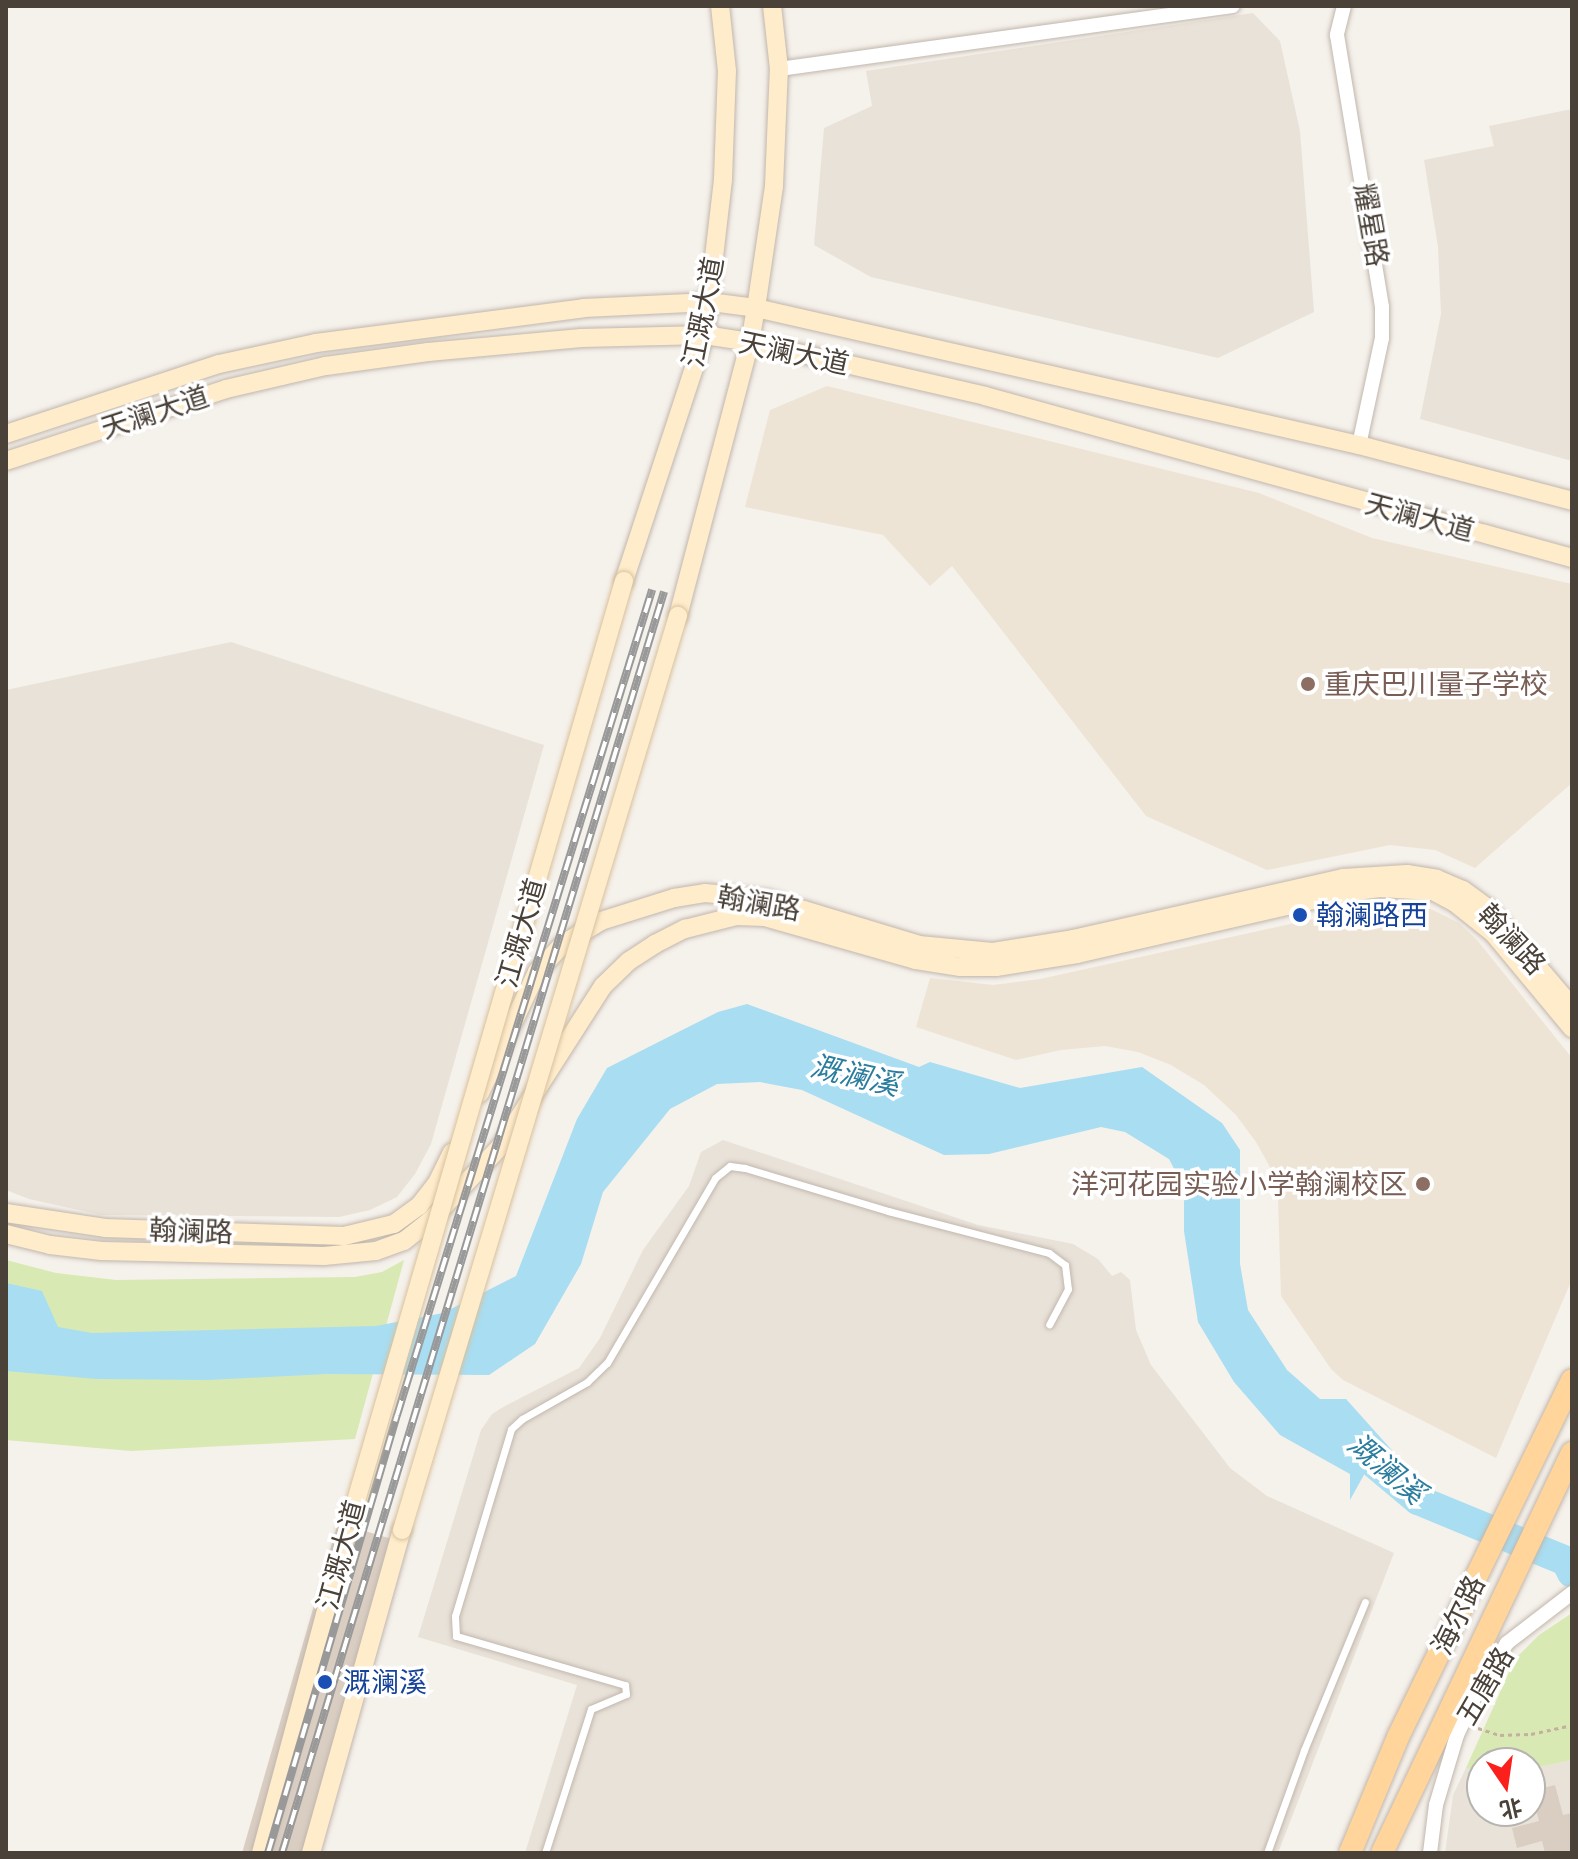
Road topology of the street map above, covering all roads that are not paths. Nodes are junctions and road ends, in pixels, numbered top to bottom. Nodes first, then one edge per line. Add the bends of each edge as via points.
1 (720, 6) edge
2 (772, 6) edge
3 (1233, 6) edge
4 (1344, 6) edge
5 (779, 69) junction
6 (710, 302) junction
7 (756, 308) junction
8 (705, 335) junction
9 (750, 342) junction
10 (6, 434) edge
11 (1359, 445) junction
12 (6, 461) edge
13 (1572, 501) edge
14 (1572, 558) edge
15 (1572, 1007) edge
16 (1572, 1028) edge
17 (6, 1213) edge
18 (6, 1234) edge
19 (1049, 1324) dead end
20 (1572, 1380) edge
21 (1572, 1453) edge
22 (1572, 1593) edge
23 (1365, 1602) dead end
24 (261, 1853) edge
25 (311, 1853) edge
26 (545, 1853) edge
27 (1267, 1853) edge
28 (1350, 1853) edge
29 (1382, 1853) edge
30 (1430, 1853) edge

1 - 6 street, 江溉大道 via 727,71
2 - 5 street, 江溉大道
3 - 5 street
4 - 11 street, 耀星路 via 1337,35 1382,307 1382,338
5 - 7 street, 江溉大道 via 774,186
6 - 7 street, 天澜大道
6 - 8 street, 江溉大道
6 - 10 street, 天澜大道 via 584,308 316,343 219,364
7 - 9 street, 江溉大道
7 - 11 street, 天澜大道
8 - 9 street, 天澜大道
8 - 12 street, 天澜大道 via 581,338 326,366 226,389
8 - 24 street, 江溉大道, bridge via 624,581 351,1518
9 - 14 street, 天澜大道 via 985,396
9 - 25 street, 江溉大道, bridge via 678,616 402,1530
11 - 13 street, 天澜大道
15 - 17 street, 翰澜路 via 1488,908 1437,879 1407,874 1343,878 993,952 919,945 768,899 705,893 601,921 563,944 537,972 437,1183 419,1206 394,1224 322,1236 105,1228
16 - 18 street, 翰澜路 via 1493,933 1433,891 1348,892 1077,954 996,967 916,960 765,917 736,916 685,929 655,944 603,986 500,1147 404,1241 376,1251 324,1256 102,1251
19 - 26 lane via 1068,1289 1065,1265 1049,1253 745,1168 730,1166 715,1178 607,1363 587,1382 511,1429 455,1616 456,1636 625,1685 626,1694 591,1709
20 - 28 main road, 海尔路 via 1398,1737
21 - 29 main road, 海尔路
22 - 30 street, 五唐路 via 1507,1643 1492,1665 1463,1723 1436,1805
23 - 27 lane

